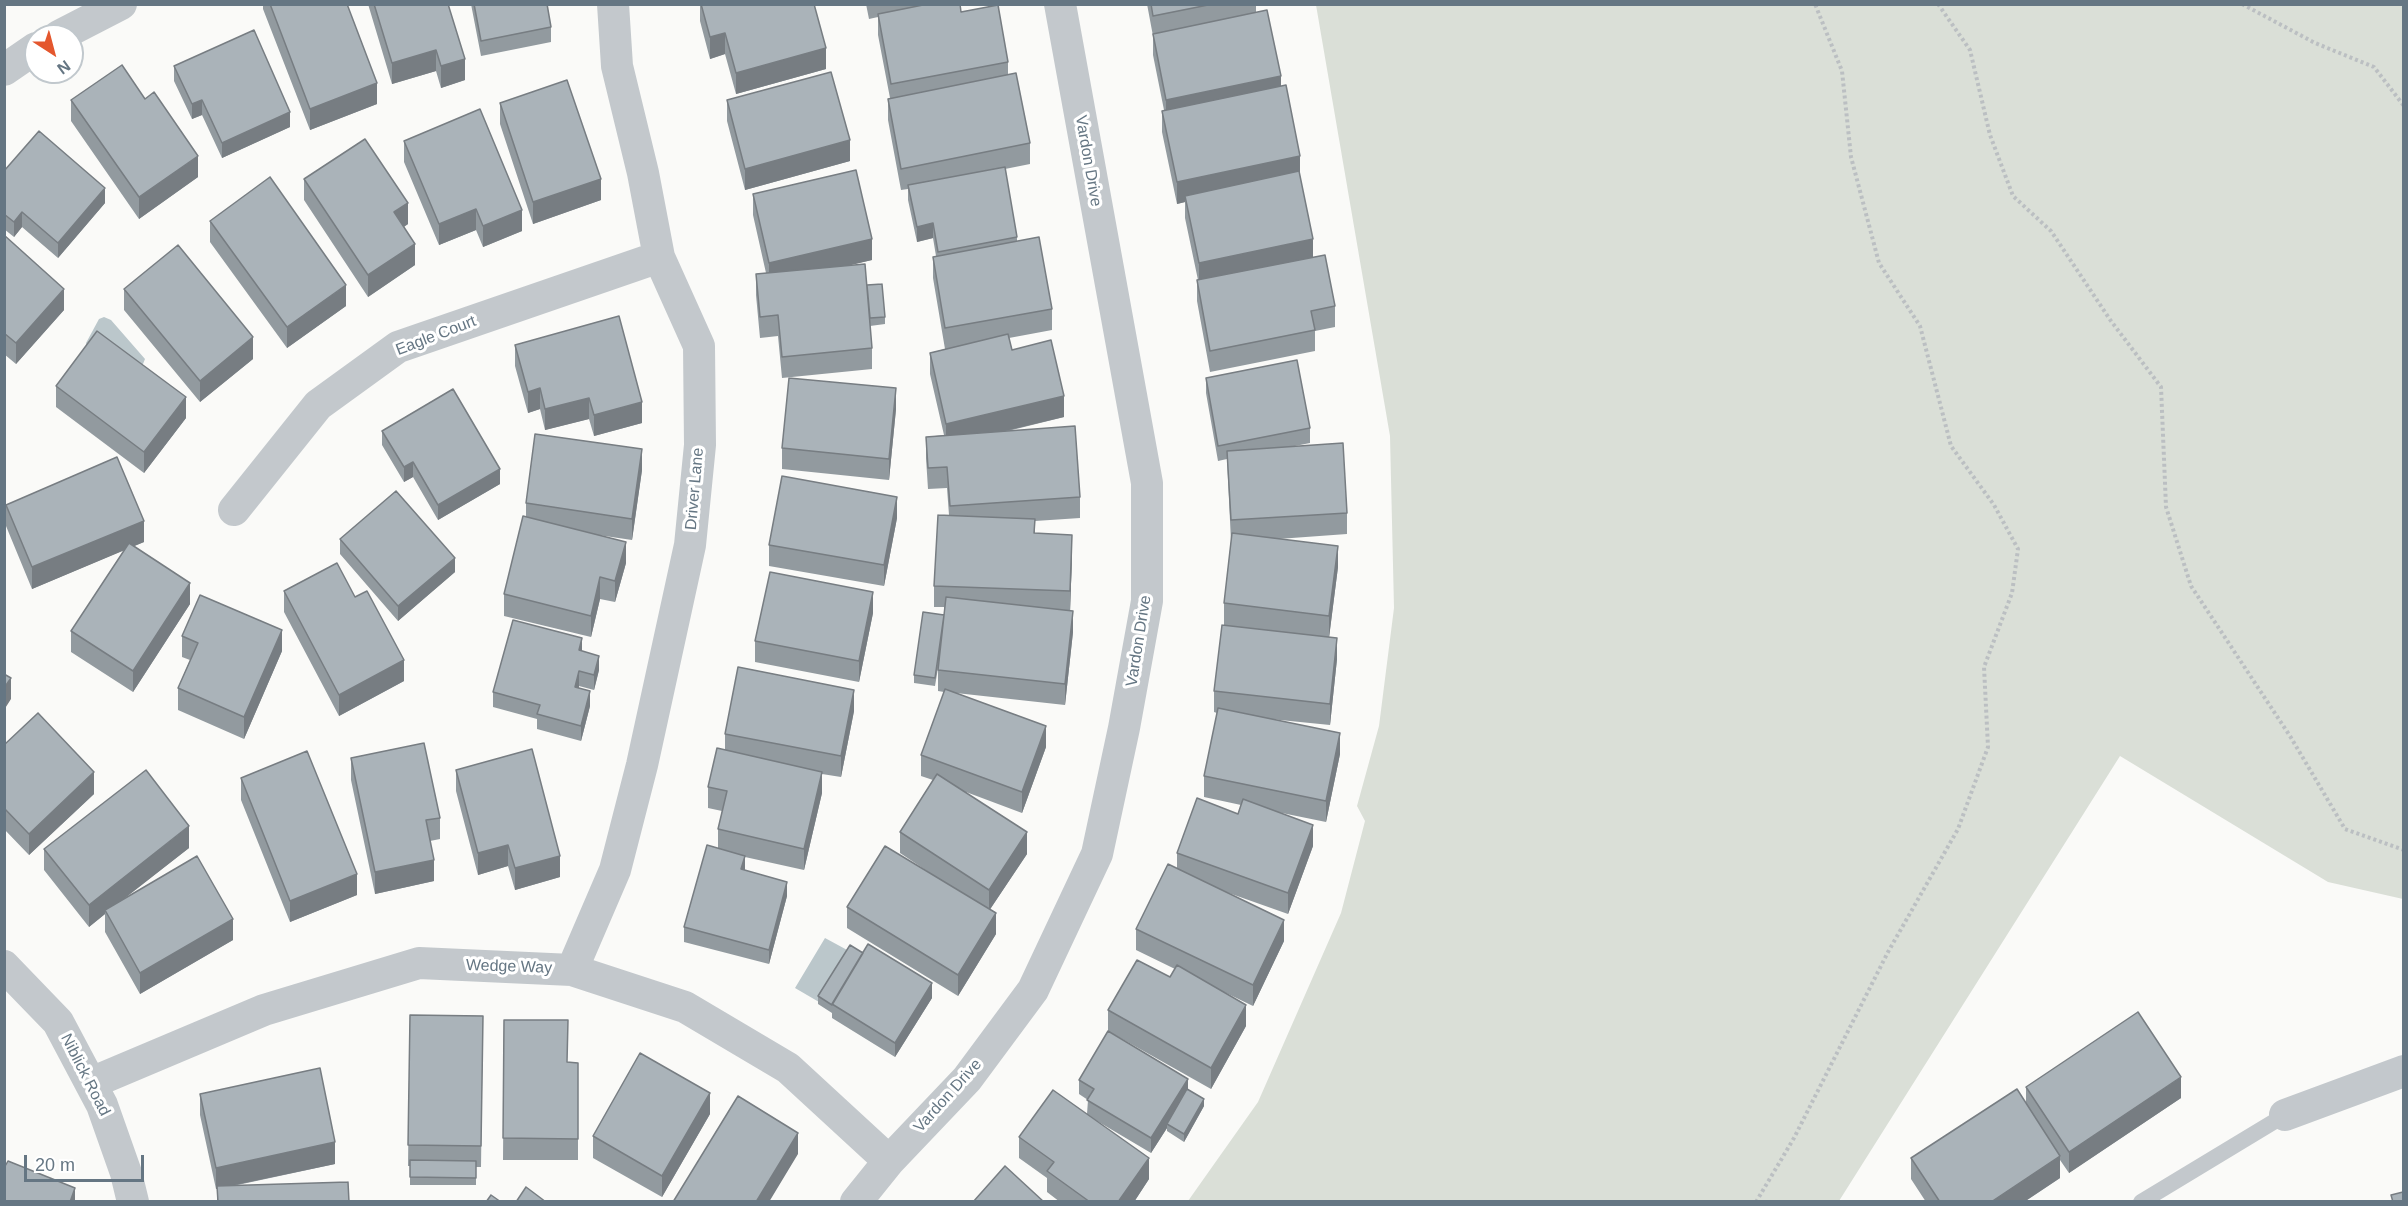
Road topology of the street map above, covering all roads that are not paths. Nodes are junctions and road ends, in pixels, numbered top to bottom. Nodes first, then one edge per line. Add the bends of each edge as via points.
1 (121, 4) edge
2 (613, 4) edge
3 (1060, 4) edge
4 (82, 24) edge
5 (24, 56) edge
6 (4, 70) edge
7 (659, 257) junction
8 (234, 510) dead end
9 (4, 966) edge
10 (572, 970) junction
11 (2403, 1071) edge
12 (91, 1083) junction
13 (2285, 1115) joint
14 (889, 1161) junction
15 (133, 1202) edge
16 (855, 1202) edge
17 (2141, 1202) edge

1 - 4 street
2 - 7 street, Driver Lane via 617,66
3 - 14 street, Vardon Drive via 1147,483 1147,601 1098,854 1033,990 967,1079
5 - 6 street
7 - 8 street, Eagle Court via 398,347 318,405
7 - 10 street, Driver Lane via 699,346 700,445 690,545 615,870
9 - 12 street, Niblick Road via 58,1022
10 - 12 street, Wedge Way via 419,963 264,1010
10 - 14 street, Wedge Way via 685,1007 789,1068
11 - 13 street
12 - 15 street, Niblick Road via 126,1173
13 - 17 lane
14 - 16 street, Vardon Drive

